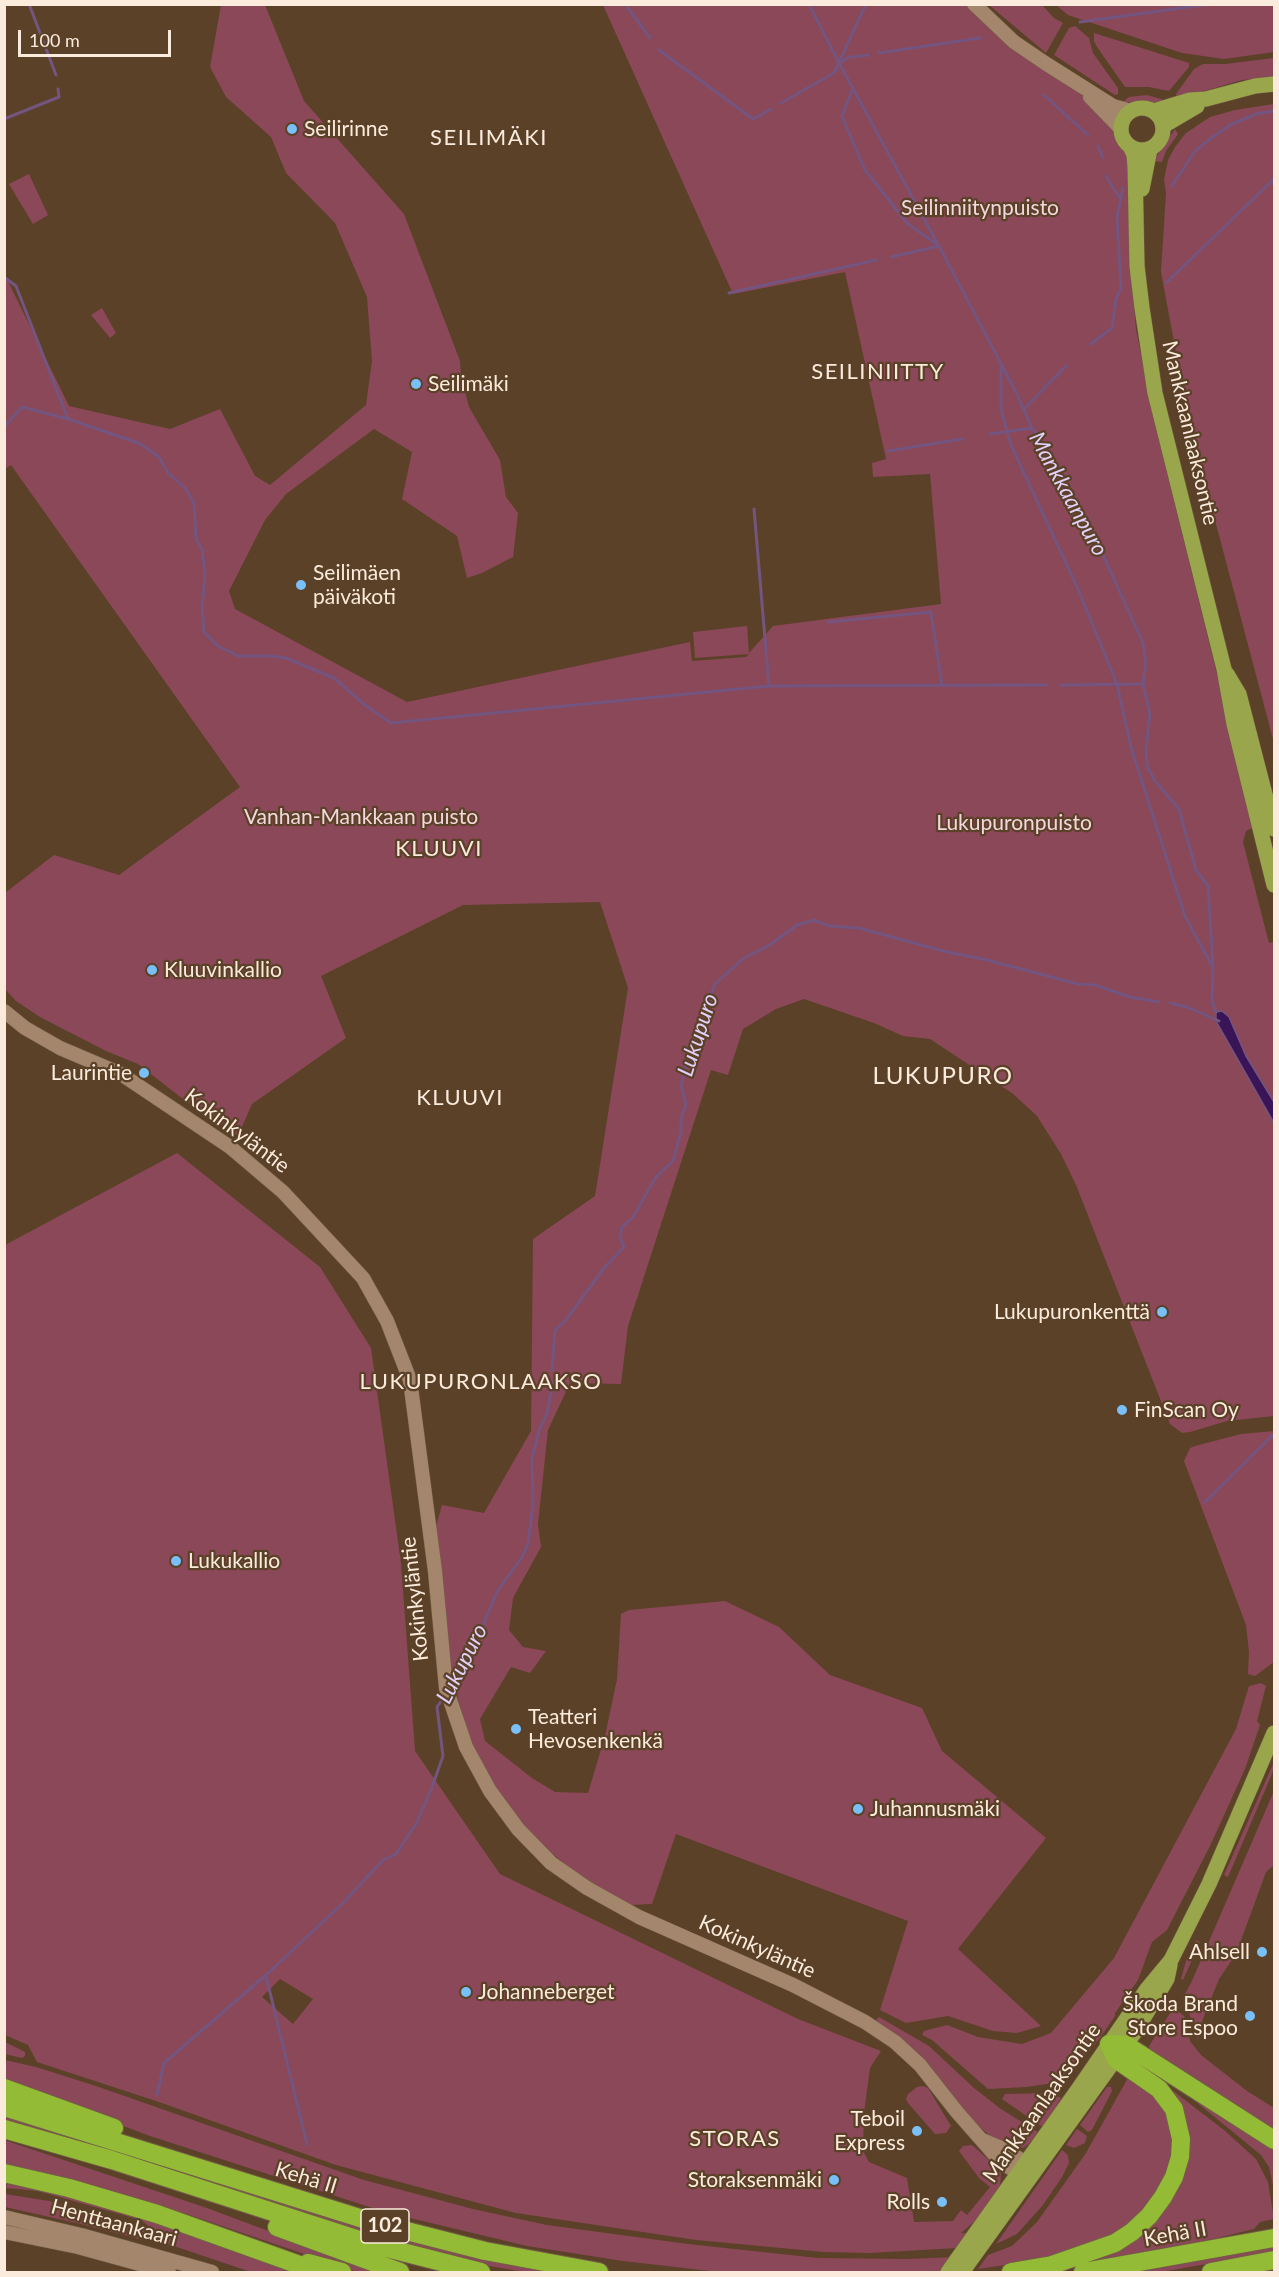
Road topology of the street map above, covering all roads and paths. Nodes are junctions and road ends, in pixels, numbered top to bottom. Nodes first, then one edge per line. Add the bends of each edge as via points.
1 (974, 4) edge
2 (1275, 84) edge
3 (1080, 87) junction
4 (1206, 99) junction
5 (1131, 111) junction
6 (1154, 111) junction
7 (1163, 126) junction
8 (1121, 129) junction
9 (1130, 146) junction
10 (1150, 149) junction
11 (1137, 203) junction
12 (1224, 669) junction
13 (1275, 829) edge
14 (1275, 885) edge
15 (4, 1011) edge
16 (1275, 1733) edge
17 (1117, 2049) junction
18 (4, 2088) edge
19 (4, 2107) edge
20 (4, 2128) edge
21 (1275, 2140) edge
22 (177, 2160) junction
23 (1026, 2171) junction
24 (4, 2173) edge
25 (174, 2181) junction
26 (1000, 2209) junction
27 (4, 2217) edge
28 (4, 2232) edge
29 (1275, 2238) edge
30 (277, 2256) junction
31 (1275, 2260) edge
32 (169, 2272) edge
33 (212, 2272) edge
34 (319, 2272) edge
35 (342, 2272) edge
36 (400, 2272) edge
37 (481, 2272) edge
38 (599, 2272) edge
39 (948, 2272) edge
40 (962, 2272) edge
41 (1011, 2272) edge
42 (1083, 2272) edge
43 (1211, 2272) edge

1 - 3 main road via 1014,42
2 - 4 main road
3 - 5 main road via 1113,106
3 - 8 main road
4 - 6 main road
4 - 7 main road
5 - 6 main road
5 - 8 main road
6 - 7 main road
7 - 10 main road via 1161,139
8 - 9 main road
9 - 10 main road
9 - 11 main road, Mankkaanlaaksontie
10 - 11 main road, Mankkaanlaaksontie
11 - 12 main road, Mankkaanlaaksontie via 1137,266 1155,393
12 - 13 main road, Mankkaanlaaksontie via 1241,701
12 - 14 main road, Mankkaanlaaksontie
15 - 23 main road, Kokinkyläntie via 60,1048 133,1081 230,1147 283,1192 363,1278 387,1321 410,1380 448,1694 466,1747 490,1791 518,1829 552,1863 587,1888 639,1917 793,1985 895,2042 920,2065 982,2140 1006,2150
16 - 17 main road, Mankkaanlaaksontie via 1227,1845 1171,1959 1147,1989
17 - 21 highway
17 - 23 main road, Mankkaanlaaksontie
17 - 41 highway via 1174,2109 1181,2139 1174,2177 1149,2216 1115,2243 1052,2265
18 - 22 highway via 152,2142
19 - 22 highway, Kehä II / 102
20 - 25 highway, Kehä II / 102
22 - 38 highway, Kehä II / 102 via 443,2242
23 - 26 main road, Mankkaanlaaksontie
24 - 30 highway via 110,2200
25 - 36 highway via 222,2206
25 - 37 highway, Kehä II / 102 via 375,2245
26 - 39 main road, Mankkaanlaaksontie
26 - 40 main road, Mankkaanlaaksontie
27 - 33 main road, Henttaankaari
28 - 32 main road, Henttaankaari
29 - 42 highway, Kehä II
30 - 34 highway
30 - 35 highway
31 - 43 highway, Kehä II

